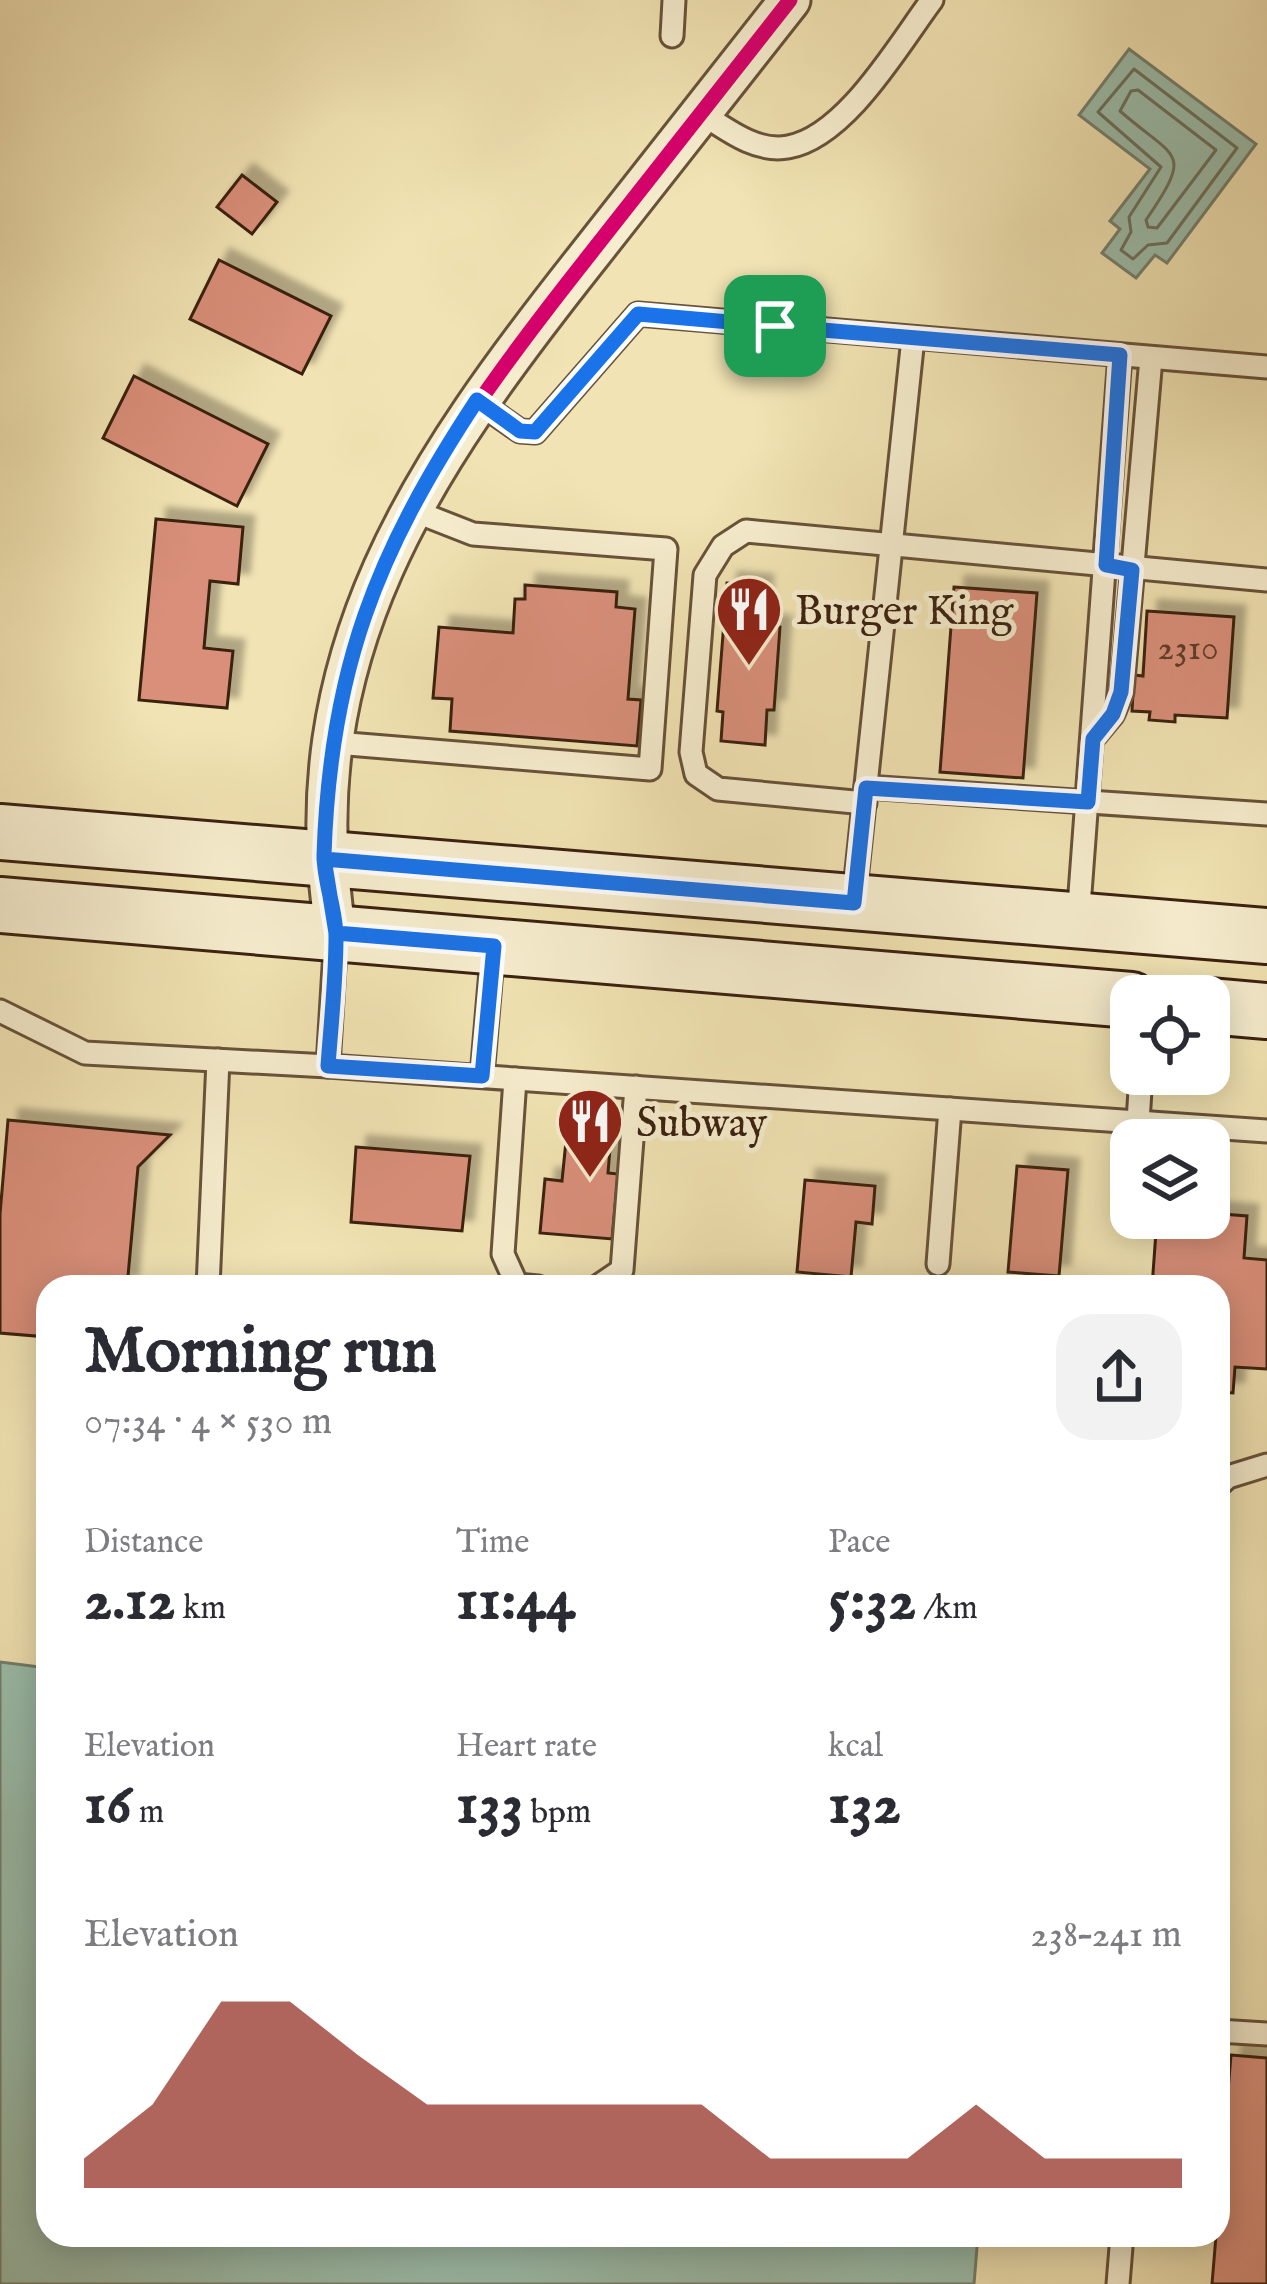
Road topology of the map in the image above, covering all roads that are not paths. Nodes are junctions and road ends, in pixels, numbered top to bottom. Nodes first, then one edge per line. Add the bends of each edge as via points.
1 (674, 0) edge
2 (790, 0) edge
3 (932, 0) edge
4 (672, 36) dead end
5 (701, 113) junction
6 (913, 338) junction
7 (1120, 355) junction
8 (1151, 358) junction
9 (1267, 367) edge
10 (477, 400) junction
11 (409, 509) junction
12 (892, 542) junction
13 (1106, 565) junction
14 (1132, 570) junction
15 (1267, 580) edge
16 (1093, 739) junction
17 (336, 742) junction
18 (865, 795) junction
19 (1088, 802) junction
20 (1267, 814) edge
21 (0, 832) edge
22 (324, 859) junction
23 (854, 903) junction
24 (0, 905) edge
25 (1078, 920) junction
26 (336, 933) junction
27 (1267, 936) edge
28 (494, 946) junction
29 (1110, 998) edge
30 (1230, 1008) edge
31 (1267, 1011) edge
32 (0, 1012) edge
33 (218, 1060) junction
34 (328, 1066) junction
35 (482, 1076) junction
36 (515, 1079) junction
37 (636, 1087) junction
38 (950, 1109) junction
39 (1110, 1120) edge
40 (1230, 1128) edge
41 (1267, 1131) edge
42 (938, 1264) dead end
43 (209, 1275) edge
44 (512, 1275) edge
45 (615, 1275) edge
46 (1267, 1466) edge
47 (1230, 1476) edge
48 (1230, 2032) edge
49 (1267, 2034) edge
50 (1121, 2247) edge
51 (1118, 2284) edge

1 - 4 lane
2 - 5 street
3 - 5 lane via 860,98 821,132 786,148 744,141
5 - 10 street
6 - 7 lane
6 - 10 lane via 638,314 535,432 520,431
6 - 12 lane
7 - 8 lane
7 - 13 lane
8 - 9 lane
8 - 14 lane
10 - 11 street
11 - 17 street via 381,563 344,677
11 - 17 lane via 473,534 666,549 650,769
12 - 13 lane
12 - 18 lane
12 - 18 lane via 746,531 723,546 705,574 696,774 718,789
13 - 14 lane
13 - 16 lane
14 - 15 lane
14 - 16 lane via 1121,692
16 - 19 lane
17 - 22 street
18 - 19 lane
18 - 23 lane
19 - 20 lane
19 - 25 lane
21 - 22 main road
22 - 23 main road
22 - 26 street
23 - 25 main road
24 - 26 main road
25 - 27 main road
26 - 28 main road
26 - 34 lane
28 - 29 main road
28 - 35 lane
30 - 31 main road
32 - 33 lane via 86,1053
33 - 34 lane
33 - 43 lane
34 - 35 lane
35 - 36 lane
36 - 37 lane
36 - 44 lane via 503,1254
37 - 38 lane
37 - 45 lane via 622,1270
38 - 39 lane
38 - 42 lane
40 - 41 lane
46 - 47 lane
48 - 49 lane
50 - 51 lane

